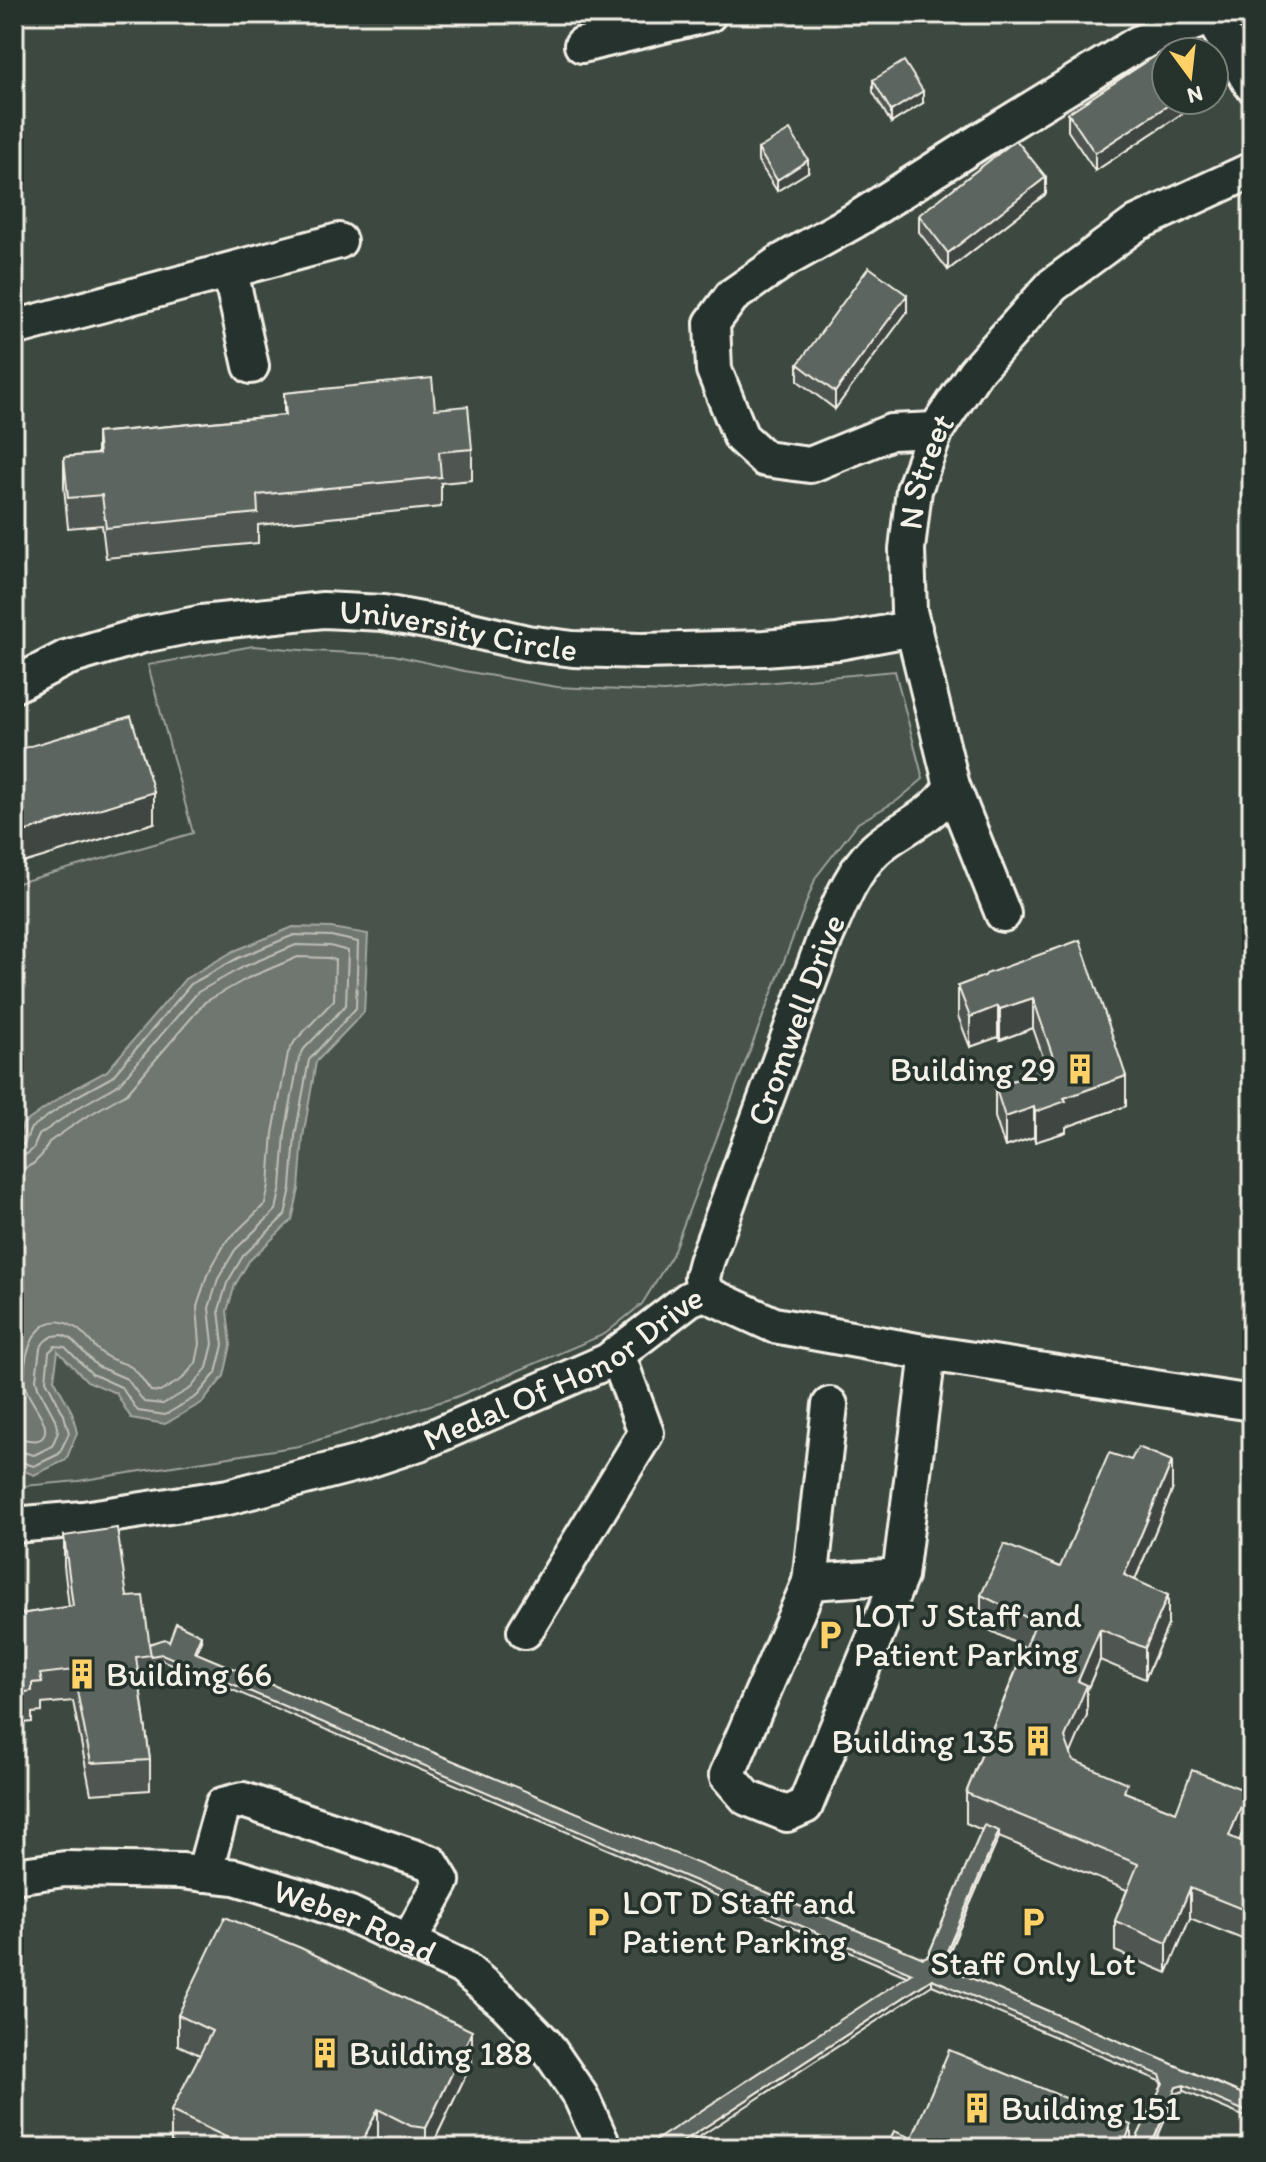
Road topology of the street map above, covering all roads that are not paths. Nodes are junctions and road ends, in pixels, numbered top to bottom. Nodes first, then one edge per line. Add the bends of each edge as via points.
1 (709, 14) edge
2 (675, 18) edge
3 (582, 45) dead end
4 (1252, 85) edge
5 (1252, 170) edge
6 (339, 241) dead end
7 (230, 271) junction
8 (14, 328) edge
9 (251, 366) dead end
10 (936, 430) junction
11 (914, 628) junction
12 (14, 685) edge
13 (952, 786) junction
14 (1003, 914) dead end
15 (704, 1293) junction
16 (928, 1353) junction
17 (617, 1354) junction
18 (1252, 1403) edge
19 (830, 1405) dead end
20 (14, 1525) edge
21 (900, 1576) junction
22 (810, 1582) junction
23 (525, 1631) dead end
24 (204, 1874) junction
25 (14, 1876) edge
26 (409, 1941) junction
27 (604, 2148) edge

1 - 2 street
2 - 3 street
4 - 10 street via 1211,16 1139,43 781,262 732,296 712,323 714,370 741,437 765,459 810,465 891,432
5 - 10 street, N Street via 1137,223 1053,285 975,372
6 - 7 street
7 - 8 street
7 - 9 street
10 - 11 street, N Street via 914,490 907,549
11 - 12 street, University Circle via 764,648 573,649 383,613 323,610 143,635 66,658
11 - 13 street, N Street
13 - 14 street, N Street
13 - 15 street, Cromwell Drive via 929,813 878,847 846,892 706,1262
15 - 16 street, Medal Of Honor Drive via 774,1325
15 - 17 street, Medal Of Honor Drive
16 - 18 street, Medal Of Honor Drive
16 - 21 street
17 - 20 street, Medal Of Honor Drive via 422,1442 359,1463 228,1497
17 - 23 street via 646,1433
19 - 22 street
21 - 22 street
21 - 22 street via 805,1806 787,1814 747,1798 727,1775
24 - 25 street, Weber Road via 65,1869
24 - 26 street, Weber Road via 235,1877 301,1897
24 - 26 street via 223,1805 243,1800 431,1863 442,1881
26 - 27 street, Weber Road via 462,1967 545,2044 581,2097

